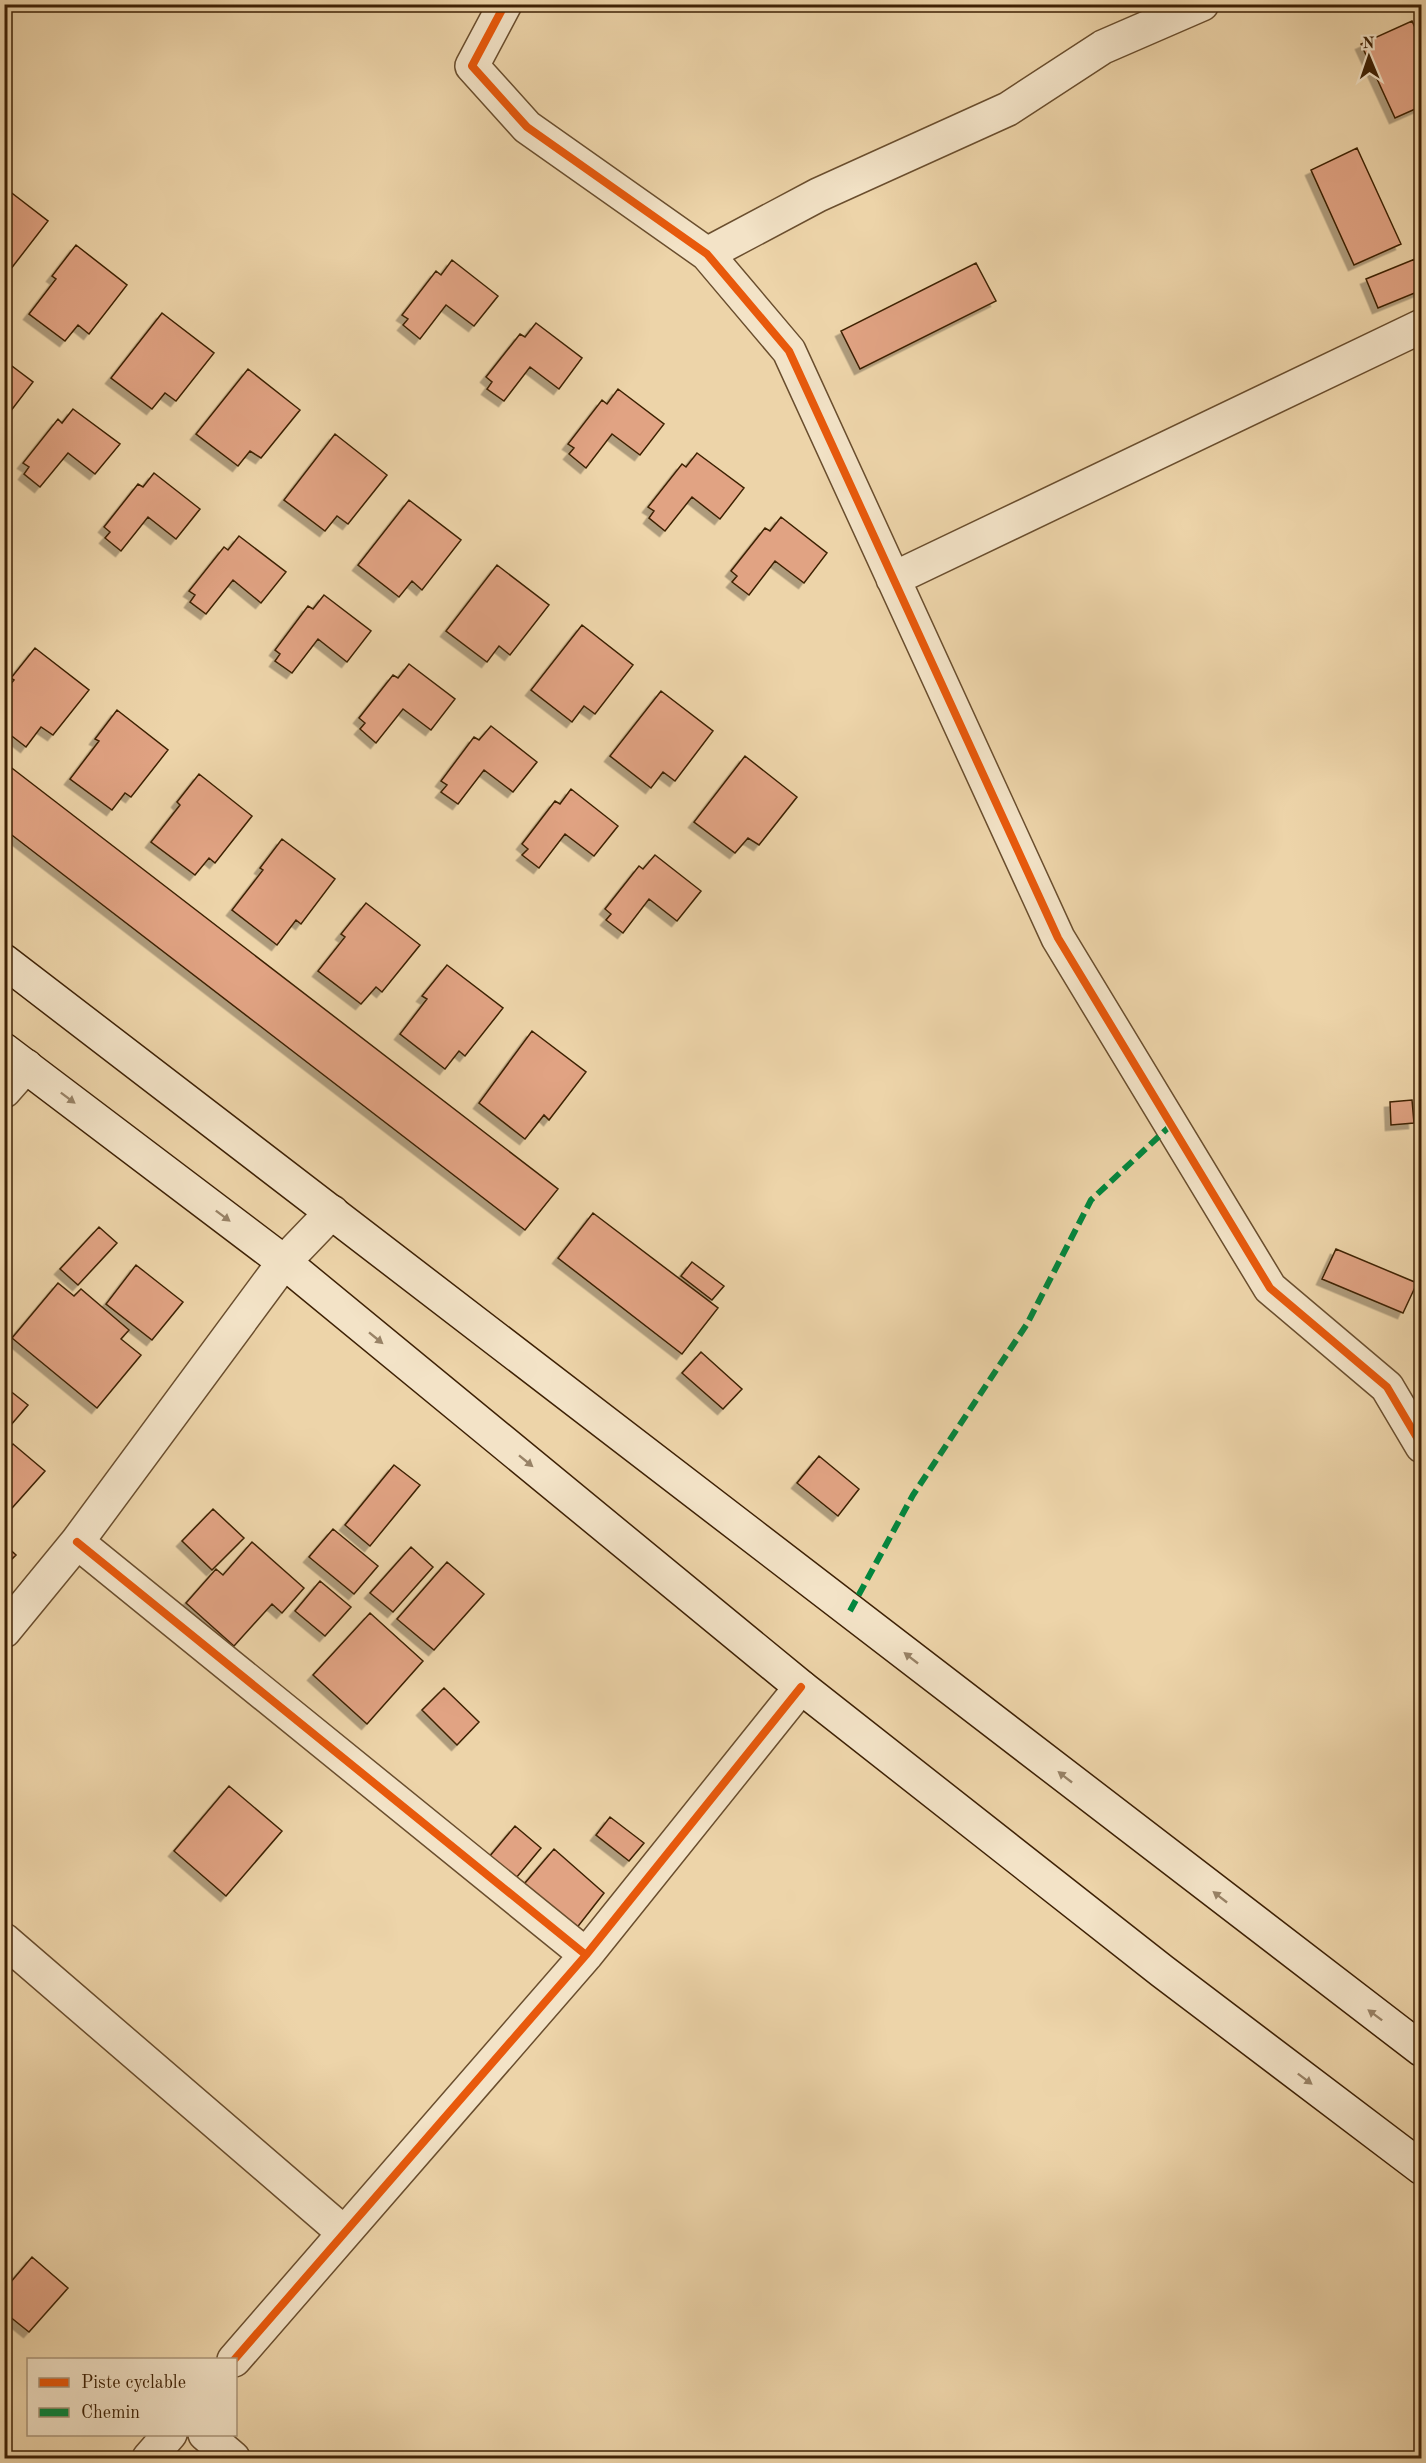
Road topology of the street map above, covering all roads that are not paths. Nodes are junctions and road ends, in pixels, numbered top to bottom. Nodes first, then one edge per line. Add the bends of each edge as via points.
1 (505, 4) edge
2 (1202, 4) edge
3 (707, 254) junction
4 (1422, 326) edge
5 (893, 579) junction
6 (4, 961) edge
7 (15, 1058) edge
8 (4, 1091) edge
9 (332, 1212) junction
10 (284, 1262) junction
11 (1387, 1388) junction
12 (1422, 1415) edge
13 (1422, 1446) edge
14 (77, 1542) junction
15 (4, 1631) edge
16 (801, 1687) junction
17 (4, 1940) edge
18 (586, 1955) junction
19 (1422, 2050) edge
20 (1422, 2168) edge
21 (343, 2232) junction
22 (236, 2358) edge
23 (168, 2436) edge
24 (207, 2436) edge
25 (149, 2458) edge
26 (232, 2458) edge

1 - 3 street via 472,66 526,127
2 - 3 street via 1103,47 1008,109 818,195
3 - 5 street via 789,351
4 - 5 street
5 - 11 street via 1058,938 1170,1126 1270,1288
6 - 9 street
7 - 8 street
7 -> 10 street
9 - 10 street
19 -> 9 street
10 - 14 street
10 -> 16 street
11 - 12 street
11 - 13 street
14 - 15 street
14 - 18 street
16 - 18 street
16 -> 20 street via 1162,1971
17 - 21 street
18 - 21 street
21 - 22 street
23 - 25 street
24 - 26 street

